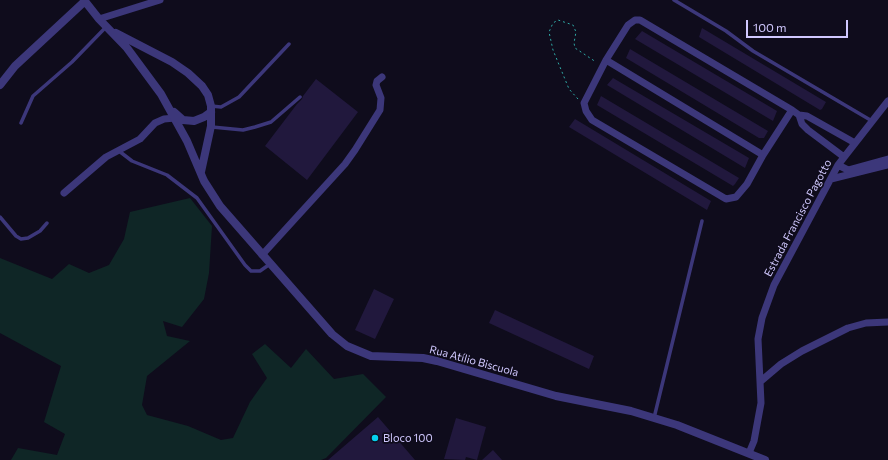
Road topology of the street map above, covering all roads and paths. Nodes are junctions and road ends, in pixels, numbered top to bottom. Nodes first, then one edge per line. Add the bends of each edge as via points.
1 (84, 0) edge
2 (160, 0) edge
3 (674, 0) edge
4 (99, 19) junction
5 (110, 29) junction
6 (289, 44) dead end
7 (604, 62) junction
8 (382, 77) dead end
9 (0, 84) edge
10 (300, 98) dead end
11 (888, 101) edge
12 (584, 103) junction
13 (169, 108) junction
14 (211, 109) junction
15 (792, 110) junction
16 (798, 115) junction
17 (175, 118) junction
18 (872, 122) junction
19 (21, 123) dead end
20 (211, 126) junction
21 (855, 143) junction
22 (118, 150) junction
23 (763, 155) junction
24 (844, 157) junction
25 (888, 159) edge
26 (838, 165) junction
27 (888, 165) edge
28 (201, 172) junction
29 (831, 179) junction
30 (64, 193) dead end
31 (0, 217) edge
32 (702, 221) dead end
33 (47, 223) dead end
34 (262, 255) junction
35 (270, 264) junction
36 (888, 322) edge
37 (761, 381) junction
38 (654, 418) junction
39 (750, 453) junction
40 (765, 460) edge

1 - 4 street, Rua Atílio Biscuola
1 - 9 street via 20,61
2 - 4 street
3 - 18 lane
4 - 5 street, Rua Atílio Biscuola
5 - 13 street, Rua Atílio Biscuola via 152,81
5 - 14 street, Rua Atílio Biscuola via 154,51 188,73 202,86
5 - 19 lane via 33,96
6 - 14 lane via 239,97 221,107
7 - 12 street
7 - 12 path via 576,50 576,32 573,25 558,20 553,23 549,32 560,70 569,89
7 - 15 street via 628,25 640,20
7 - 23 street
8 - 34 street via 376,85 381,98 380,110 355,150
10 - 20 lane via 271,122 256,127 243,130
11 - 18 street, Estrada Francisco Pagotto
12 - 23 street via 592,120 726,199 736,197 747,184
13 - 14 street via 180,118 190,121 202,119
13 - 17 street, Rua Atílio Biscuola
14 - 20 street, Rua Atílio Biscuola
15 - 16 street
15 - 23 street
16 - 21 street via 806,116
16 - 24 street via 808,130
17 - 22 street via 160,120 140,139
17 - 28 street, Rua Atílio Biscuola
18 - 21 street, Estrada Francisco Pagotto
20 - 28 street, Rua Atílio Biscuola
21 - 24 street, Estrada Francisco Pagotto
22 - 30 street
22 - 35 lane via 132,161 167,175 197,198 251,272 260,271
24 - 26 street, Estrada Francisco Pagotto
25 - 26 street via 848,170
26 - 29 street, Estrada Francisco Pagotto
27 - 29 street
28 - 34 street, Rua Atílio Biscuola via 220,206
29 - 37 street, Estrada Francisco Pagotto via 771,292 758,339
31 - 33 lane via 21,239 40,231
32 - 38 lane
34 - 35 street, Rua Atílio Biscuola
35 - 38 street, Rua Atílio Biscuola via 332,334 356,351 371,356 437,361 556,396 611,406
36 - 37 street via 866,323 848,328 802,351
37 - 39 street, Estrada Francisco Pagotto via 761,403
38 - 39 street, Rua Atílio Biscuola
39 - 40 street, Rua Atílio Biscuola

